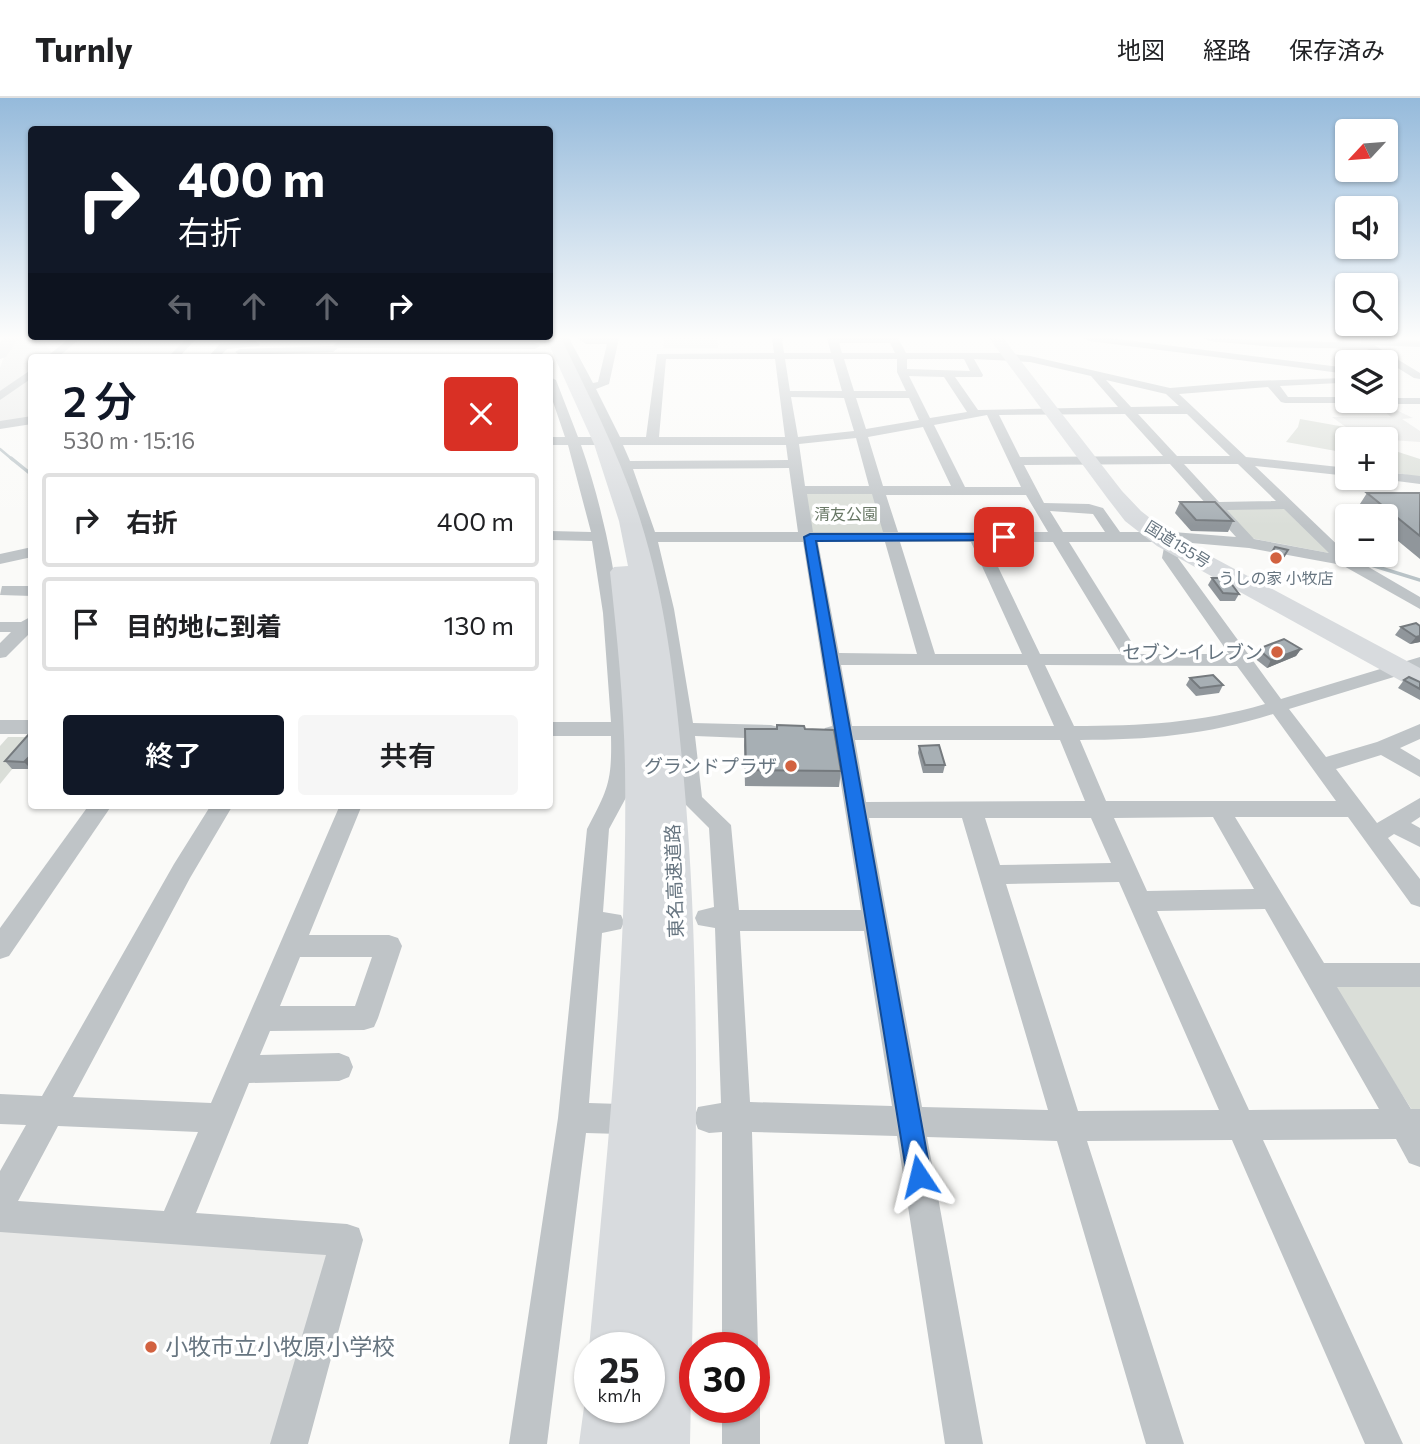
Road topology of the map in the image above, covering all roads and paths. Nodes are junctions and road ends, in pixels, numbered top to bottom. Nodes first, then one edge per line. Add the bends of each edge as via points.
1 (557, 401) edge
2 (567, 401) edge
3 (597, 401) edge
4 (656, 401) edge
5 (787, 401) edge
6 (851, 401) edge
7 (916, 401) edge
8 (966, 401) edge
9 (1048, 401) edge
10 (1119, 401) edge
11 (1180, 401) edge
12 (1398, 406) edge
13 (1055, 410) junction
14 (1127, 410) junction
15 (1189, 410) junction
16 (992, 411) junction
17 (1412, 413) dead end
18 (975, 414) junction
19 (28, 421) edge
20 (925, 422) junction
21 (0, 425) edge
22 (861, 434) junction
23 (574, 440) junction
24 (615, 440) junction
25 (652, 440) junction
26 (553, 441) edge
27 (793, 441) junction
28 (1093, 460) junction
29 (1173, 460) junction
30 (1240, 460) junction
31 (1015, 461) junction
32 (797, 464) junction
33 (627, 469) junction
34 (1335, 471) edge
35 (585, 477) junction
36 (1398, 477) edge
37 (1420, 480) edge
38 (800, 490) junction
39 (877, 490) junction
40 (960, 491) junction
41 (1030, 491) junction
42 (1289, 505) junction
43 (1215, 506) junction
44 (1040, 507) junction
45 (553, 529) edge
46 (600, 533) junction
47 (1058, 533) junction
48 (890, 534) junction
49 (1114, 535) junction
50 (553, 536) edge
51 (649, 537) junction
52 (808, 537) junction
53 (977, 538) junction
54 (1169, 540) junction
55 (1247, 540) junction
56 (1335, 551) edge
57 (28, 552) edge
58 (1335, 557) edge
59 (0, 559) edge
60 (1357, 567) edge
61 (659, 572) junction
62 (608, 577) junction
63 (28, 592) edge
64 (5, 596) edge
65 (28, 600) edge
66 (1420, 604) edge
67 (668, 617) junction
68 (614, 618) junction
69 (28, 624) edge
70 (28, 625) edge
71 (0, 627) edge
72 (28, 646) edge
73 (3, 649) edge
74 (833, 659) junction
75 (928, 659) junction
76 (1032, 659) junction
77 (1133, 659) junction
78 (1242, 660) junction
79 (1414, 670) edge
80 (1279, 706) junction
81 (0, 727) edge
82 (28, 727) edge
83 (553, 729) edge
84 (684, 729) junction
85 (621, 730) junction
86 (791, 732) edge
87 (1420, 732) edge
88 (818, 733) edge
89 (845, 734) junction
90 (1068, 734) junction
91 (1384, 747) junction
92 (1322, 766) junction
93 (1420, 770) edge
94 (1420, 806) edge
95 (98, 809) edge
96 (220, 809) edge
97 (349, 809) edge
98 (1219, 809) junction
99 (1354, 809) junction
100 (858, 810) junction
101 (971, 810) junction
102 (1099, 810) junction
103 (656, 819) junction
104 (1394, 824) junction
105 (1374, 836) junction
106 (1420, 838) edge
107 (1127, 872) junction
108 (992, 876) junction
109 (1420, 897) edge
110 (1273, 899) junction
111 (1140, 901) junction
112 (718, 918) junction
113 (877, 920) junction
114 (9, 922) edge
115 (292, 946) junction
116 (0, 948) edge
117 (1318, 975) junction
118 (1420, 975) edge
119 (262, 1018) junction
120 (339, 1067) dead end
121 (240, 1069) junction
122 (0, 1109) edge
123 (52, 1110) junction
124 (220, 1118) junction
125 (573, 1118) junction
126 (724, 1118) junction
127 (620, 1119) dead end
128 (910, 1123) junction
129 (1412, 1124) edge
130 (1242, 1125) junction
131 (1069, 1126) junction
132 (1420, 1152) edge
133 (0, 1202) edge
134 (0, 1216) edge
135 (173, 1228) junction
136 (617, 1332) edge
137 (739, 1332) edge
138 (610, 1423) edge
139 (741, 1423) edge
140 (289, 1444) edge
141 (528, 1444) edge
142 (608, 1444) edge
143 (661, 1444) edge
144 (741, 1444) edge
145 (964, 1444) edge
146 (1165, 1444) edge
147 (1384, 1444) edge

1 - 23 street
2 - 103 highway, 東名高速道路 via 587,445 622,572
3 - 24 street
4 - 25 street
5 - 27 street
6 - 22 street
7 - 20 street
8 - 18 street
9 - 13 highway, 国道155号
10 - 14 street
11 - 15 street
12 - 17 street
13 - 14 street
13 - 16 street
13 - 28 highway, 国道155号
14 - 15 street
14 - 29 street
15 - 30 street
16 - 18 street
16 - 31 street
18 - 20 street
19 - 21 street
20 - 22 street
20 - 40 street
22 - 27 street
22 - 39 street
23 - 24 street
23 - 26 street
23 - 35 street
24 - 25 street
24 - 33 street
25 - 27 street
27 - 32 street
28 - 29 street
28 - 31 street
28 - 54 highway, 国道155号 via 1133,516
29 - 30 street
29 - 43 street
30 - 34 street
30 - 42 street
31 - 41 street
32 - 33 street
32 - 38 street
33 - 35 street
33 - 51 street
35 - 46 street
36 - 37 street
38 - 39 street
38 - 52 street
39 - 40 street
39 - 48 street
40 - 41 street
41 - 44 street
42 - 43 street
42 - 56 street
43 - 55 street
44 - 47 street
44 - 49 street via 1098,511
45 - 46 street
46 - 50 street
46 - 62 street
47 - 48 street
47 - 49 street
47 - 53 street
47 - 77 street
48 - 52 street
48 - 53 street
48 - 75 street
49 - 54 street
51 - 52 street
51 - 61 street
52 - 74 street
53 - 76 street
54 - 55 street
54 - 78 street via 1170,558
54 - 79 highway, 国道155号
55 - 58 street
57 - 59 street
60 - 66 street
61 - 62 street
61 - 67 street
62 - 68 street
63 - 64 street
64 - 65 street
67 - 68 street
67 - 84 street
68 - 85 street
69 - 71 street
70 - 73 street
72 - 73 street
74 - 75 street
74 - 89 street
75 - 76 street
76 - 77 street
76 - 90 street
77 - 78 street
78 - 80 street
79 - 80 street
80 - 90 street via 1226,722 1178,729
80 - 92 street
81 - 82 street
83 - 85 street
84 - 85 street
84 - 86 street
84 - 112 street via 692,800 720,825
85 - 125 street via 618,792 598,829 601,923
87 - 91 street
88 - 89 street
89 - 90 street
89 - 100 street
90 - 102 street
91 - 92 street
91 - 93 street
92 - 99 street
94 - 104 street
95 - 114 street
96 - 123 street
97 - 115 street
98 - 99 street
98 - 102 street
98 - 110 street
99 - 105 street
100 - 101 street
100 - 113 street
101 - 102 street
101 - 108 street
102 - 107 street
103 - 136 highway, 東名高速道路 via 642,885
103 - 143 highway, 東名高速道路 via 675,883 676,1063
104 - 105 street
104 - 106 street
105 - 109 street
107 - 108 street
107 - 111 street
108 - 131 street
110 - 111 street
110 - 117 street
111 - 130 street
112 - 113 street via 744,922
112 - 126 street
113 - 128 street
114 - 116 street
115 - 119 street
115 - 119 street via 389,946 364,1018
117 - 118 street
117 - 129 street
119 - 121 street
120 - 121 street
121 - 124 street
122 - 123 street
123 - 124 street
123 - 133 street
124 - 135 street
125 - 127 street
125 - 141 street
126 - 128 street
126 - 137 street
128 - 131 street
128 - 145 street
129 - 130 street
129 - 132 street
130 - 131 street
130 - 147 street
131 - 146 street
134 - 135 street
135 - 140 street via 347,1240
138 - 142 highway
139 - 144 street

